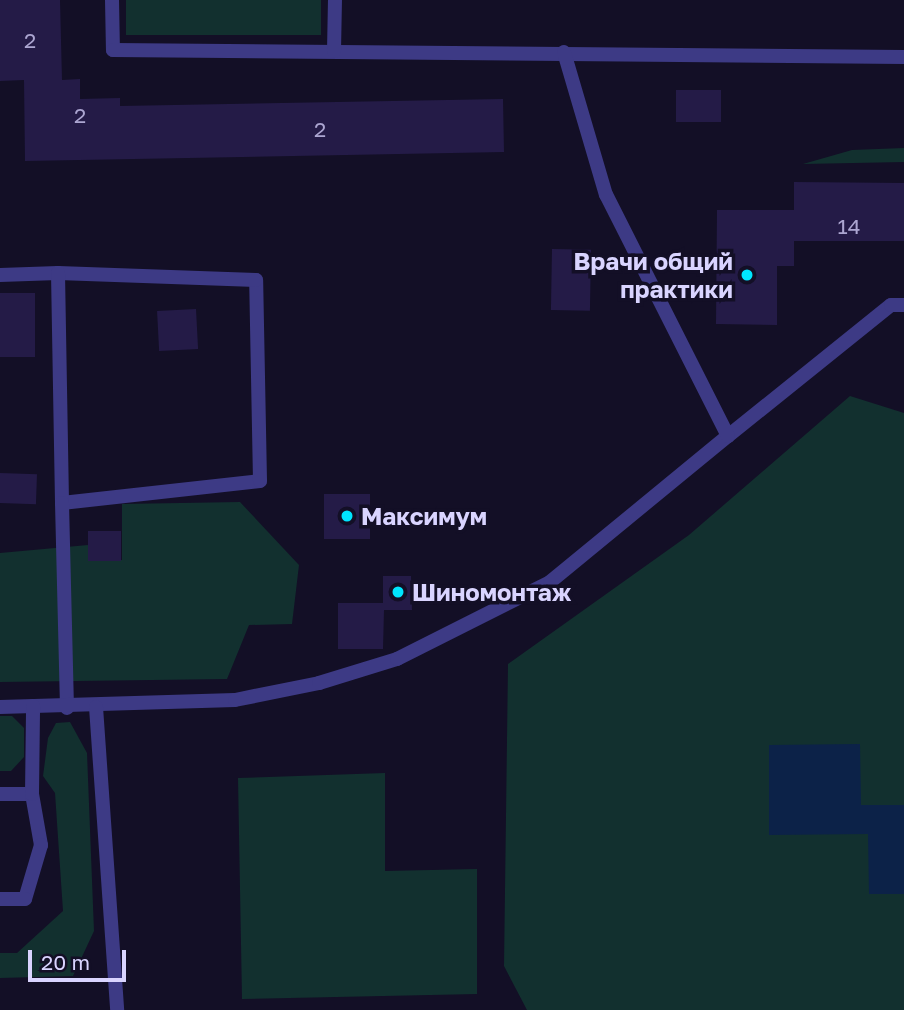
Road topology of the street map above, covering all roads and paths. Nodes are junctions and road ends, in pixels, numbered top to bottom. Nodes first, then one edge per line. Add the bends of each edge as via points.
1 (112, 0) edge
2 (335, 0) edge
3 (334, 51) junction
4 (564, 52) junction
5 (904, 57) edge
6 (58, 273) junction
7 (0, 275) edge
8 (904, 305) edge
9 (728, 436) junction
10 (62, 503) junction
11 (33, 706) junction
12 (0, 707) edge
13 (96, 707) junction
14 (67, 708) junction
15 (0, 794) edge
16 (32, 794) junction
17 (0, 899) edge
18 (117, 1010) edge

1 - 3 lane via 113,50
2 - 3 lane
3 - 4 lane
4 - 5 lane
4 - 9 lane via 606,195
6 - 7 lane
6 - 10 lane
6 - 10 lane via 256,280 260,481
8 - 9 lane via 891,305
9 - 13 lane via 550,582 397,659 319,683 235,700
10 - 14 lane
11 - 12 lane
11 - 14 lane
11 - 16 lane
13 - 14 lane
13 - 18 lane
15 - 16 lane
16 - 17 lane via 41,845 25,899

